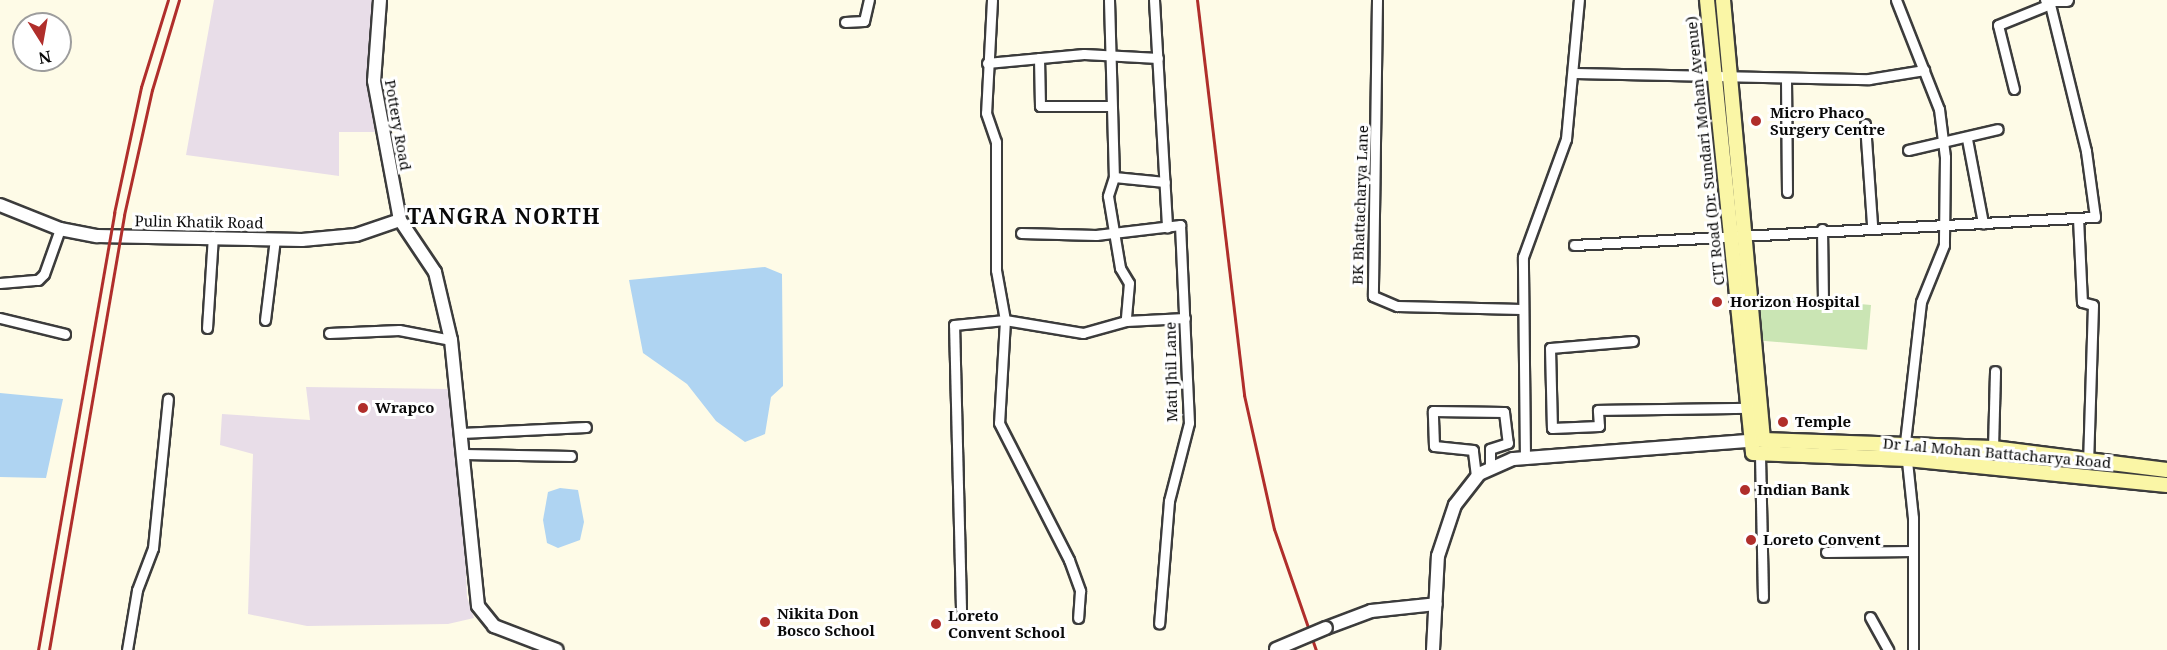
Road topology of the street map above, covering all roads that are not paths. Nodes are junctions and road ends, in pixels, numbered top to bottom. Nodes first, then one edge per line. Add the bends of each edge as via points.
1 (380, 0) edge
2 (869, 0) edge
3 (993, 0) edge
4 (1109, 0) edge
5 (1154, 0) edge
6 (1377, 0) edge
7 (1579, 0) edge
8 (1707, 0) edge
9 (1723, 0) edge
10 (1896, 0) edge
11 (2067, 0) edge
12 (2048, 2) edge
13 (845, 22) dead end
14 (1109, 56) junction
15 (1039, 58) junction
16 (1158, 58) junction
17 (987, 63) junction
18 (1924, 70) junction
19 (1714, 72) junction
20 (1575, 73) junction
21 (1730, 74) junction
22 (1786, 79) junction
23 (2014, 88) dead end
24 (1109, 106) junction
25 (1865, 124) dead end
26 (1998, 129) dead end
27 (1967, 139) junction
28 (1943, 143) junction
29 (1908, 150) dead end
30 (1114, 177) junction
31 (1165, 182) junction
32 (1787, 192) dead end
33 (0, 205) edge
34 (2078, 218) junction
35 (400, 220) junction
36 (1983, 223) junction
37 (1944, 224) junction
38 (1872, 225) junction
39 (1167, 228) junction
40 (1822, 229) junction
41 (60, 230) junction
42 (1021, 233) dead end
43 (1113, 233) junction
44 (213, 236) junction
45 (1745, 236) junction
46 (1730, 237) junction
47 (275, 239) junction
48 (1574, 245) dead end
49 (0, 283) edge
50 (1823, 299) dead end
51 (1521, 309) junction
52 (0, 318) edge
53 (1185, 318) junction
54 (265, 320) dead end
55 (1005, 320) junction
56 (1126, 321) junction
57 (207, 328) dead end
58 (329, 333) dead end
59 (65, 334) dead end
60 (451, 340) junction
61 (1632, 341) dead end
62 (1995, 371) dead end
63 (168, 399) dead end
64 (1747, 408) junction
65 (586, 427) dead end
66 (460, 433) junction
67 (1756, 440) junction
68 (1905, 442) junction
69 (1993, 448) junction
70 (1490, 449) junction
71 (1473, 450) junction
72 (464, 454) junction
73 (1760, 455) junction
74 (571, 456) dead end
75 (1524, 459) junction
76 (1907, 459) junction
77 (2088, 460) junction
78 (1490, 467) junction
79 (2167, 470) edge
80 (1476, 476) junction
81 (2167, 485) edge
82 (1913, 551) junction
83 (1826, 552) dead end
84 (1763, 597) dead end
85 (1436, 604) junction
86 (961, 609) dead end
87 (1870, 617) dead end
88 (1078, 618) dead end
89 (1159, 624) dead end
90 (1274, 649) edge
91 (127, 650) edge
92 (557, 650) edge
93 (1434, 650) edge
94 (1888, 650) edge
95 (1913, 650) edge

1 - 35 street, Pottery Road via 374,81
2 - 13 street via 864,21
3 - 17 street
4 - 14 street
5 - 16 street
6 - 51 street, BK Bhattacharya Lane via 1372,297 1396,306
7 - 20 street
8 - 19 main road, CIT Road (Dr. Sundari Mohan Avenue)
9 - 21 main road, CIT Road (Dr. Sundari Mohan Avenue)
10 - 18 street
11 - 12 street
12 - 23 street via 1998,26
12 - 34 street via 2083,139 2095,217
14 - 15 street
14 - 16 street
14 - 24 street
15 - 17 street
15 - 24 street via 1040,106
16 - 31 street
17 - 55 street via 986,113 996,142 996,270
18 - 22 street via 1869,79
18 - 28 street via 1939,109
19 - 20 street
19 - 21 street
19 - 46 main road, CIT Road (Dr. Sundari Mohan Avenue)
20 - 51 street via 1566,139 1527,236
21 - 22 street
21 - 45 main road, CIT Road (Dr. Sundari Mohan Avenue)
22 - 32 street
24 - 30 street
25 - 38 street
26 - 27 street
27 - 28 street
27 - 36 street
28 - 29 street
28 - 37 street
30 - 31 street
30 - 43 street via 1108,196
31 - 39 street
33 - 41 street, Pulin Khatik Road
34 - 36 street
34 - 77 street via 2082,302 2093,305
35 - 47 street, Pulin Khatik Road via 356,235
35 - 60 street via 435,273
36 - 37 street
37 - 38 street
37 - 68 street via 1944,245 1921,302
38 - 40 street
39 - 43 street
39 - 53 street, Mati Jhil Lane via 1179,225
40 - 45 street
40 - 50 street
41 - 44 street, Pulin Khatik Road via 97,236
41 - 49 street via 44,274
42 - 43 street
43 - 56 street via 1129,283
44 - 47 street, Pulin Khatik Road
44 - 57 street
45 - 46 street
45 - 67 main road, CIT Road (Dr. Sundari Mohan Avenue)
46 - 48 street
46 - 64 main road, CIT Road (Dr. Sundari Mohan Avenue)
47 - 54 street
51 - 75 street
52 - 59 street
53 - 56 street
53 - 89 street, Mati Jhil Lane via 1189,423 1169,501
55 - 56 street via 1083,333 1114,329
55 - 86 street via 954,325
55 - 88 street via 999,423 1069,560 1080,591
58 - 60 street via 399,330
60 - 66 street
61 - 64 street via 1550,348 1552,428 1599,426 1598,410
62 - 69 street
63 - 91 street via 153,548 137,590
64 - 67 main road, CIT Road (Dr. Sundari Mohan Avenue)
65 - 66 street
66 - 72 street
67 - 68 main road, Dr Lal Mohan Battacharya Road
67 - 73 main road via 1753,453
67 - 75 street
68 - 69 main road, Dr Lal Mohan Battacharya Road
68 - 76 street
69 - 77 main road, Dr Lal Mohan Battacharya Road
70 - 71 street
70 - 71 street via 1508,443 1504,412 1433,411 1437,450
70 - 78 street
71 - 80 street
72 - 74 street
72 - 92 street via 480,612 494,626
73 - 76 main road, Dr Lal Mohan Battacharya Road
73 - 84 street
75 - 78 street
76 - 81 main road, Dr Lal Mohan Battacharya Road
76 - 82 street
77 - 79 main road, Dr Lal Mohan Battacharya Road
78 - 80 street
80 - 85 street via 1455,505 1438,556
82 - 83 street
82 - 95 street
85 - 90 street, bridge via 1371,611
85 - 93 street
87 - 94 street

